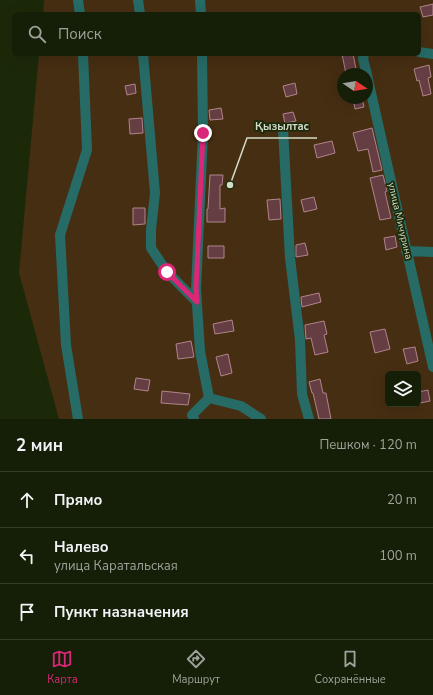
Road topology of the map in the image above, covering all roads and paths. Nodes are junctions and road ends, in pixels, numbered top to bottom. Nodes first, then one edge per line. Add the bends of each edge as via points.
1 (78, 0) edge
2 (138, 0) edge
3 (200, 0) edge
4 (80, 12) edge
5 (140, 12) edge
6 (201, 12) edge
7 (421, 52) edge
8 (433, 54) edge
9 (83, 56) edge
10 (143, 56) edge
11 (202, 56) edge
12 (364, 56) edge
13 (365, 68) edge
14 (373, 102) edge
15 (283, 129) dead end
16 (406, 251) junction
17 (433, 252) edge
18 (197, 302) junction
19 (433, 368) edge
20 (209, 398) junction
21 (193, 417) edge
22 (78, 419) edge
23 (261, 419) edge
24 (309, 419) edge

1 - 4 street
2 - 5 street
3 - 6 street
7 - 8 street
9 - 22 street via 87,150 60,235 66,345
10 - 18 street via 155,194 151,248 167,272
11 - 18 street via 203,133
12 - 13 street, улица Мичурина
14 - 16 street, улица Мичурина
15 - 24 street via 290,258 300,340 302,394
16 - 17 street
16 - 19 street, улица Мичурина
18 - 20 street via 200,351
20 - 21 street
20 - 23 street via 241,406

